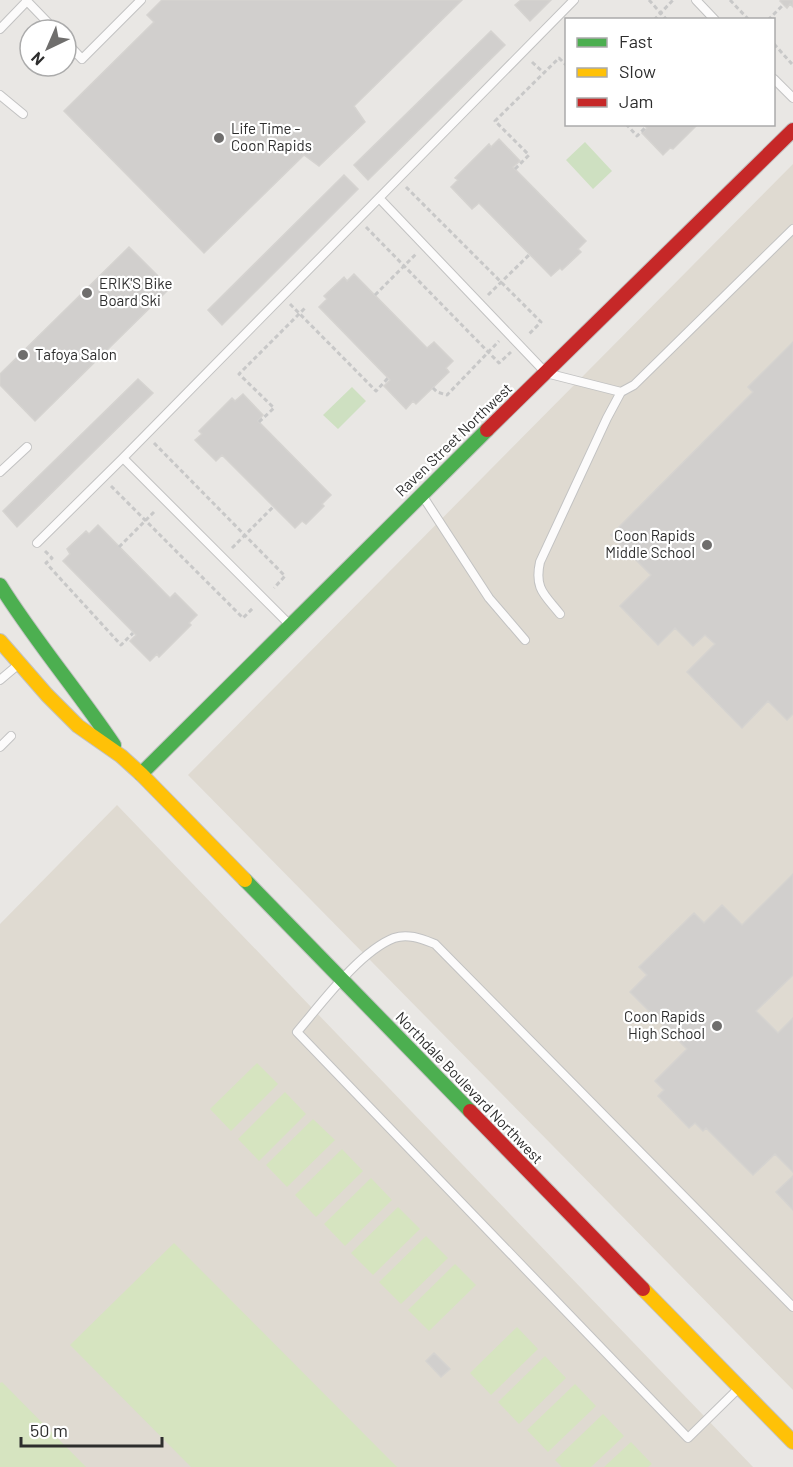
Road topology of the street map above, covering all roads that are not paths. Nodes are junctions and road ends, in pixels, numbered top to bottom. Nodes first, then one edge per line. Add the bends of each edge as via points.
1 (27, 0) edge
2 (141, 0) edge
3 (574, 0) edge
4 (696, 0) edge
5 (44, 18) edge
6 (713, 18) edge
7 (0, 29) edge
8 (78, 55) edge
9 (775, 80) edge
10 (0, 95) edge
11 (793, 98) edge
12 (23, 114) dead end
13 (793, 130) edge
14 (380, 199) junction
15 (793, 229) edge
16 (546, 373) junction
17 (621, 392) junction
18 (27, 447) dead end
19 (123, 458) junction
20 (0, 472) edge
21 (422, 494) junction
22 (37, 543) road end
23 (0, 585) edge
24 (560, 614) dead end
25 (290, 624) junction
26 (0, 640) edge
27 (525, 640) dead end
28 (19, 664) junction
29 (0, 680) edge
30 (10, 736) dead end
31 (0, 747) edge
32 (122, 756) junction
33 (141, 774) junction
34 (341, 981) junction
35 (793, 1307) edge
36 (740, 1388) junction
37 (793, 1442) edge

1 - 5 lane
1 - 7 lane
2 - 8 lane via 82,59
3 - 14 lane
4 - 6 lane
9 - 11 lane
10 - 12 lane
13 - 16 street, Raven Street Northwest
14 - 16 lane
14 - 19 lane
15 - 17 lane via 634,385
16 - 17 lane
16 - 21 street, Raven Street Northwest
17 - 24 lane via 540,562 537,577 541,590
18 - 20 lane
19 - 22 lane
19 - 25 lane
21 - 25 street, Raven Street Northwest
21 - 27 lane via 489,598
23 - 32 street, Northdale Boulevard Northwest
25 - 33 street, Raven Street Northwest
26 - 28 street, Northdale Boulevard Northwest
28 - 29 lane
28 - 32 street, Northdale Boulevard Northwest via 78,726
30 - 31 lane
32 - 33 street, Northdale Boulevard Northwest
33 - 34 street, Northdale Boulevard Northwest
34 - 35 lane via 373,950 396,937 416,936 435,944
34 - 36 street, Northdale Boulevard Northwest
34 - 36 lane via 297,1032 672,1423 688,1438
36 - 37 street, Northdale Boulevard Northwest

